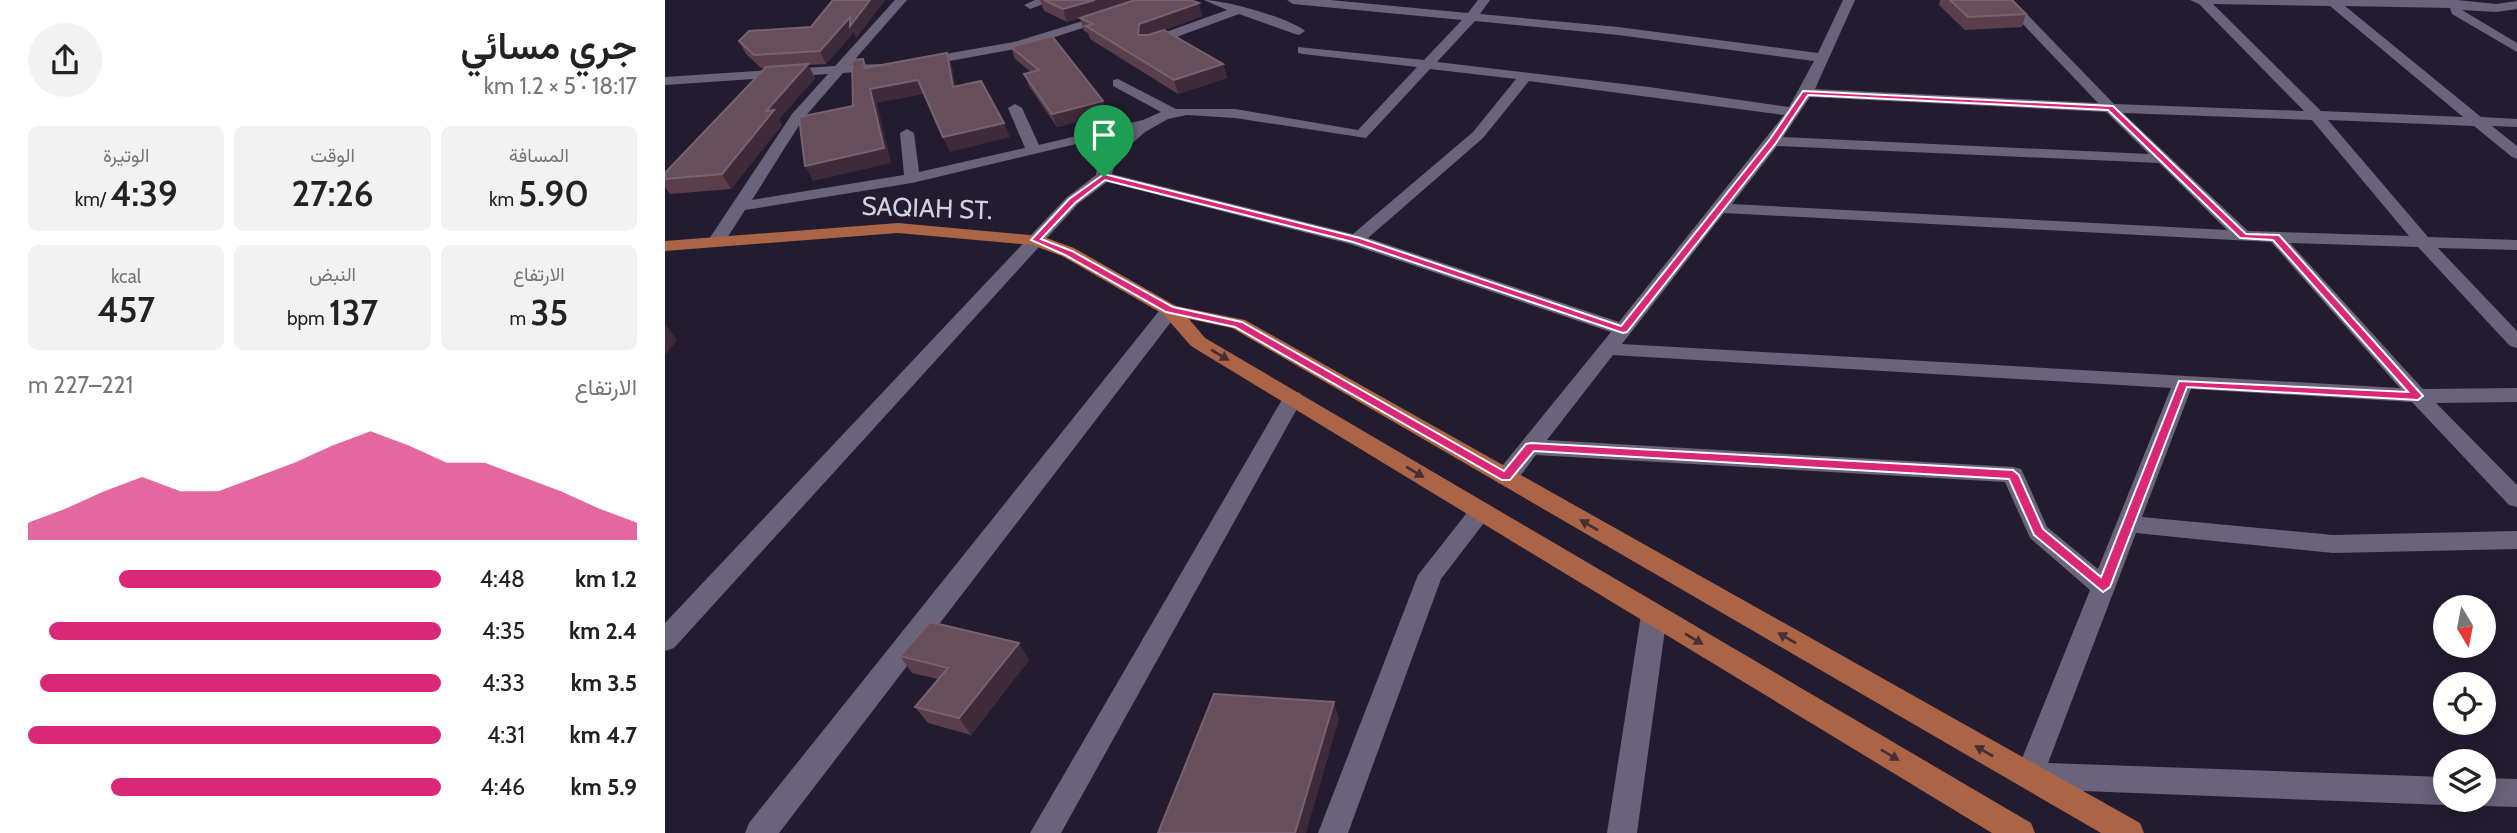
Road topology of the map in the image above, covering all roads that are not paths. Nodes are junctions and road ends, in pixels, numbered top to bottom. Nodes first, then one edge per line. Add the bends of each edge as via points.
1 (901, 0) edge
2 (1048, 0) edge
3 (1163, 0) edge
4 (1210, 0) edge
5 (1293, 0) edge
6 (1483, 0) edge
7 (1849, 0) edge
8 (2006, 0) edge
9 (2196, 0) edge
10 (2202, 0) edge
11 (2440, 0) edge
12 (1257, 1) edge
13 (2331, 1) edge
14 (2399, 1) edge
15 (1347, 3) edge
16 (1030, 5) dead end
17 (2457, 5) junction
18 (1236, 8) junction
19 (2517, 8) edge
20 (1469, 19) junction
21 (1299, 31) dead end
22 (1148, 43) edge
23 (2517, 48) edge
24 (1303, 50) dead end
25 (1824, 58) junction
26 (1427, 64) junction
27 (836, 72) junction
28 (1526, 76) junction
29 (665, 81) edge
30 (1118, 83) dead end
31 (1806, 93) junction
32 (1014, 108) dead end
33 (2110, 108) junction
34 (1793, 112) junction
35 (1172, 113) junction
36 (2316, 115) junction
37 (2478, 121) junction
38 (1147, 122) junction
39 (2517, 123) edge
40 (907, 133) dead end
41 (1773, 141) junction
42 (1034, 151) junction
43 (2517, 153) edge
44 (2163, 159) junction
45 (1104, 177) junction
46 (912, 178) junction
47 (740, 206) junction
48 (1720, 208) junction
49 (2243, 236) junction
50 (2276, 237) junction
51 (1035, 240) junction
52 (1356, 240) junction
53 (716, 242) junction
54 (2423, 242) junction
55 (2517, 245) edge
56 (665, 246) edge
57 (1170, 310) junction
58 (1623, 330) junction
59 (2517, 342) edge
60 (1608, 349) junction
61 (2183, 383) junction
62 (2517, 395) edge
63 (2418, 396) junction
64 (1293, 398) junction
65 (1531, 447) junction
66 (1506, 477) junction
67 (2517, 499) edge
68 (1481, 511) junction
69 (2128, 524) junction
70 (2517, 540) edge
71 (2103, 587) junction
72 (1654, 615) junction
73 (665, 640) edge
74 (2029, 776) junction
75 (2433, 791) edge
76 (2496, 792) edge
77 (2517, 793) edge
78 (1985, 824) edge
79 (760, 833) edge
80 (1045, 833) edge
81 (1333, 833) edge
82 (1622, 833) edge
83 (2019, 833) edge
84 (2129, 833) edge

1 - 27 street
2 - 16 street
3 - 27 street via 1016,45
4 - 18 street
5 - 15 street
6 - 20 street
7 - 25 street
8 - 33 street
9 - 10 street
10 - 13 street
10 - 36 street
11 - 17 street
12 - 18 street
13 - 14 street
13 - 37 street
14 - 17 street
15 - 20 street
17 - 19 street
17 - 23 street via 2456,10
18 - 21 street
18 - 22 street
20 - 25 street
20 - 26 street
24 - 26 street
25 - 31 street
26 - 28 street
26 - 35 street via 1361,135 1204,110
27 - 29 street
27 - 47 street via 797,117
28 - 34 street
28 - 52 street via 1478,135
30 - 35 street
31 - 33 street
31 - 34 street
32 - 42 street
33 - 36 street
33 - 44 street
34 - 41 street
35 - 38 street
36 - 37 street
36 - 54 street
37 - 39 street
37 - 43 street
38 - 42 street
38 - 45 street via 1115,150 1103,168
40 - 46 street
41 - 44 street
41 - 48 street
42 - 46 street
44 - 49 street
45 - 51 street via 1072,201
45 - 52 street
46 - 47 street
47 - 53 street
48 - 49 street
48 - 58 street
49 - 50 street
50 - 54 street
50 - 63 street
51 - 53 main road, SAQIAH ST. via 898,228
51 - 57 main road, SAQIAH ST. via 1068,253
51 - 73 street
52 - 58 street
53 - 56 main road, SAQIAH ST.
54 - 55 street
54 - 59 street
57 -> 64 main road via 1198,342
57 - 66 main road via 1238,324
57 - 79 street
58 - 60 street
60 - 61 street
60 - 65 street
61 - 63 street
61 - 69 street
62 - 63 street
63 - 67 street
64 -> 68 main road
64 - 80 street
65 - 66 street
65 - 71 street via 2013,475 2038,532
74 -> 66 main road
68 - 72 main road
68 - 81 street via 1430,575
69 - 70 street via 2333,544
69 - 71 street
71 - 74 street
72 -> 78 main road
72 - 82 street
74 - 75 street
74 - 84 main road
76 - 77 street
78 - 83 main road

